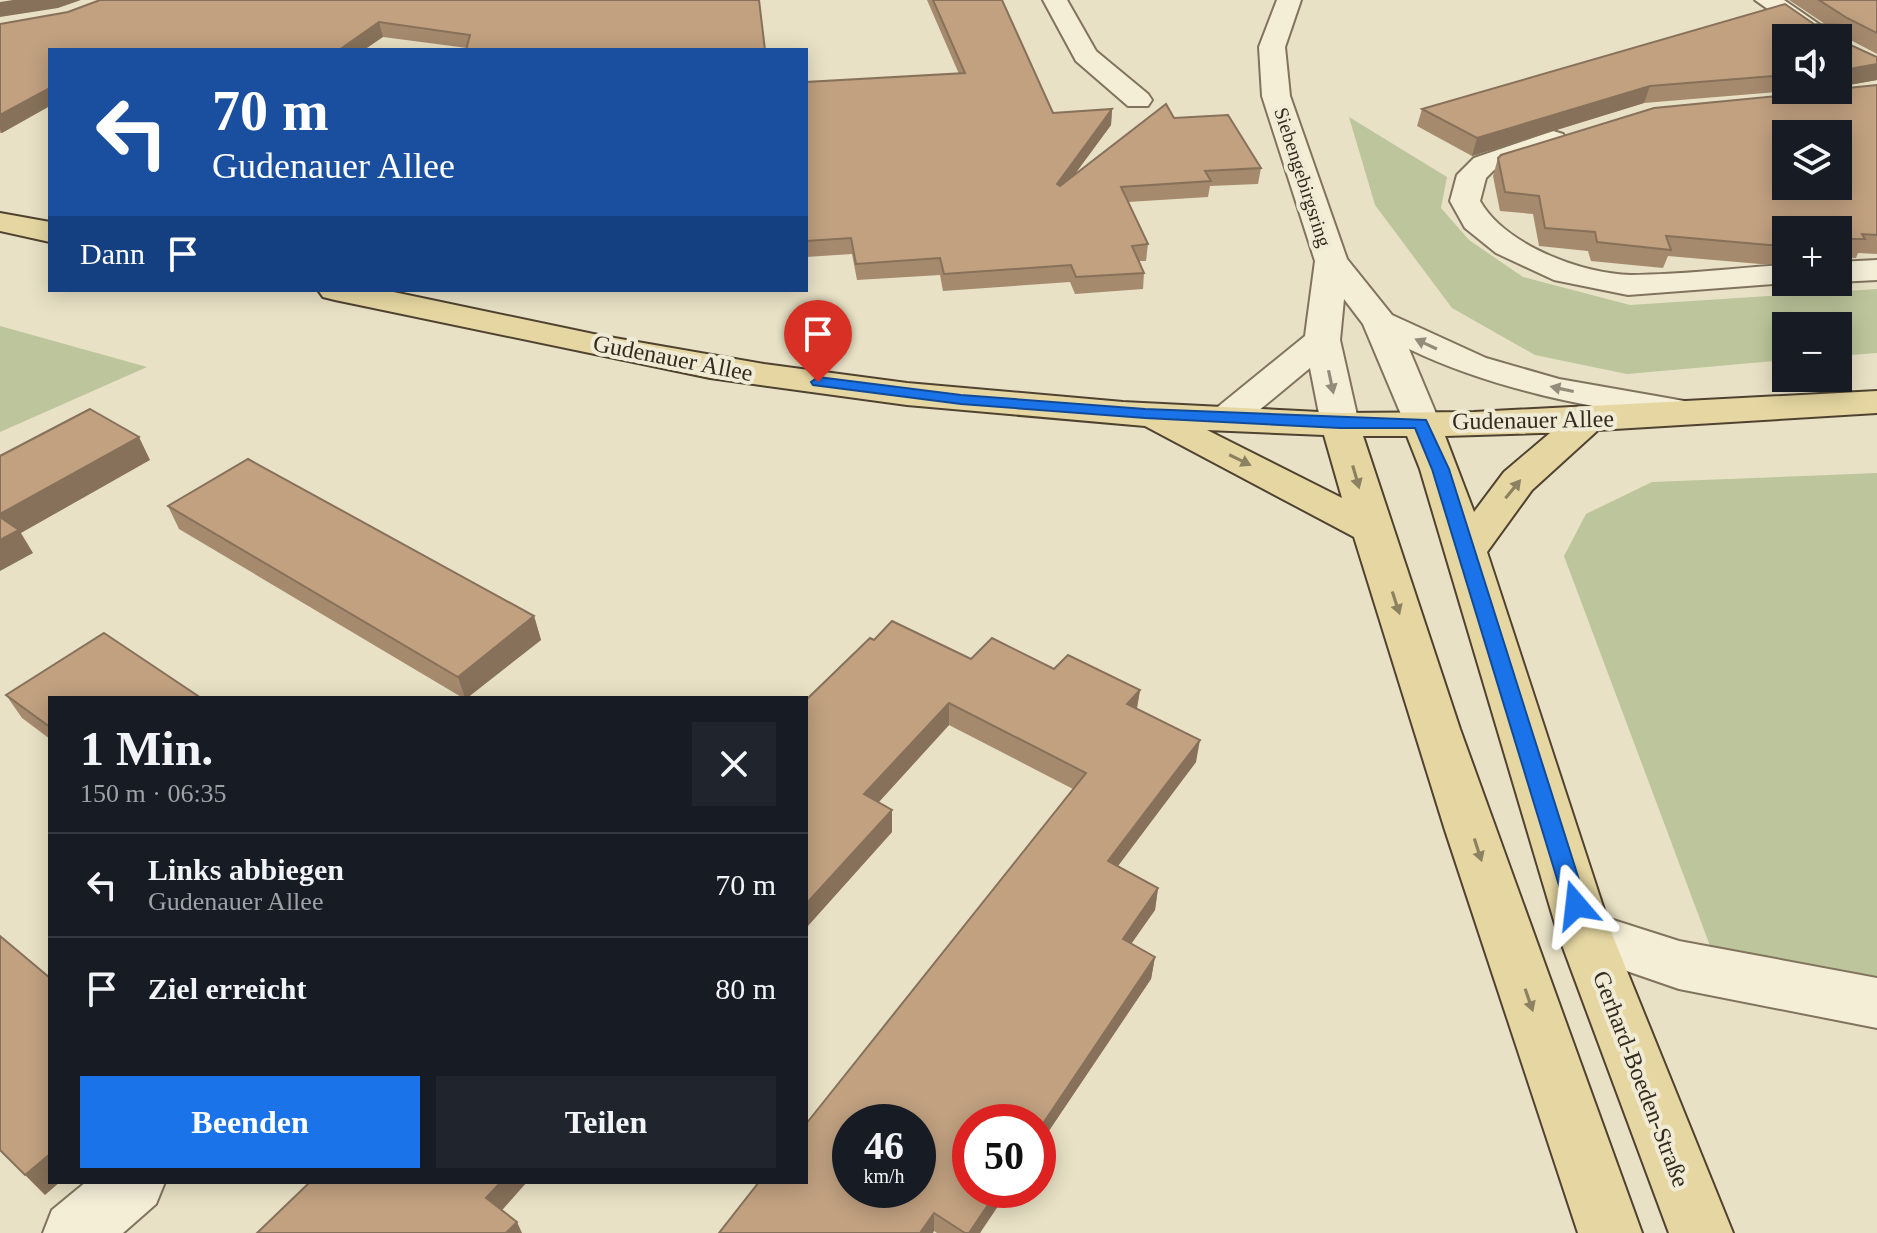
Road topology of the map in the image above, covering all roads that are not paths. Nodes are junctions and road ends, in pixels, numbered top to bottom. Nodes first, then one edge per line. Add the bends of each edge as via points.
1 (1055, 0) edge
2 (1289, 0) edge
3 (1767, 0) edge
4 (1805, 24) edge
5 (1138, 100) dead end
6 (1586, 130) edge
7 (0, 222) edge
8 (48, 232) edge
9 (1331, 261) junction
10 (1877, 270) edge
11 (1852, 271) edge
12 (1772, 276) edge
13 (345, 292) edge
14 (1380, 322) junction
15 (1322, 340) junction
16 (1877, 402) edge
17 (1694, 413) junction
18 (1145, 414) junction
19 (1227, 418) junction
20 (1586, 421) junction
21 (1421, 423) junction
22 (1340, 424) junction
23 (1371, 529) junction
24 (1466, 551) junction
25 (1585, 934) junction
26 (1877, 1003) edge
27 (132, 1184) edge
28 (75, 1233) edge
29 (1610, 1233) edge
30 (1701, 1233) edge

1 - 5 street via 1085,55
2 - 9 street, Siebengebirgsring via 1272,47 1276,96
3 - 4 street
6 - 12 street via 1484,164 1472,175 1465,201 1476,221 1507,246 1554,270 1628,285
7 - 8 main road
9 - 14 street, Siebengebirgsring
9 - 15 street, Siebengebirgsring
10 - 11 street
13 - 18 main road, Gudenauer Allee via 761,375 961,400
17 -> 14 street via 1556,389 1473,366
14 - 21 street, Siebengebirgsring
15 - 19 street
15 -> 22 street, Siebengebirgsring
16 - 17 main road, Gudenauer Allee
17 - 20 main road, Gudenauer Allee
18 - 19 main road, Gudenauer Allee
18 -> 23 main road
19 - 22 main road, Gudenauer Allee
20 - 21 main road, Gudenauer Allee
24 -> 20 main road via 1518,481
21 - 22 main road, Gudenauer Allee
21 - 24 main road, Gerhard-Boeden-Straße
22 -> 23 main road
23 -> 29 main road
24 - 25 main road, Gerhard-Boeden-Straße
25 - 26 street via 1679,965
25 - 30 main road, Gerhard-Boeden-Straße
27 - 28 street

